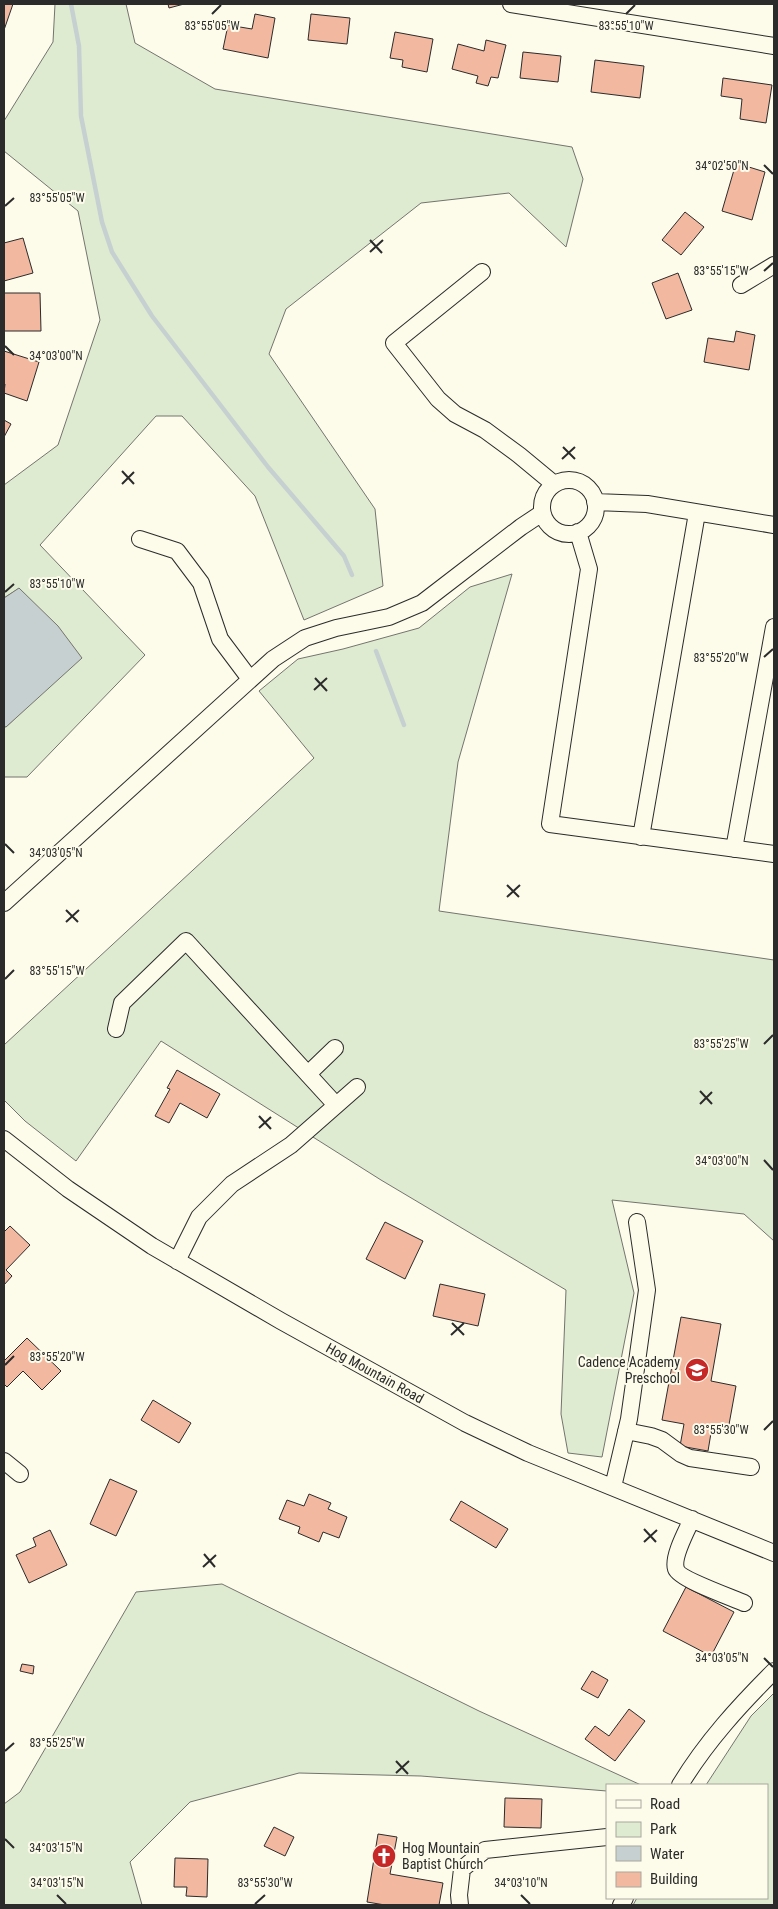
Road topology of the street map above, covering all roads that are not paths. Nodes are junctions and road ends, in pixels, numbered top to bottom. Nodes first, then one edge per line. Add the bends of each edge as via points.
1 (511, 4) edge
2 (774, 46) edge
3 (774, 264) edge
4 (482, 272) dead end
5 (741, 285) dead end
6 (554, 484) junction
7 (595, 502) junction
8 (697, 512) junction
9 (542, 513) junction
10 (774, 525) edge
11 (578, 532) junction
12 (140, 539) dead end
13 (774, 627) edge
14 (250, 679) junction
15 (641, 836) junction
16 (734, 849) junction
17 (774, 854) edge
18 (4, 903) edge
19 (116, 1029) dead end
20 (335, 1048) dead end
21 (308, 1074) junction
22 (357, 1087) dead end
23 (336, 1105) junction
24 (4, 1139) edge
25 (637, 1222) dead end
26 (177, 1261) junction
27 (626, 1431) junction
28 (4, 1461) edge
29 (751, 1467) dead end
30 (20, 1474) dead end
31 (613, 1487) junction
32 (692, 1519) junction
33 (774, 1553) edge
34 (744, 1603) dead end
35 (774, 1671) edge
36 (681, 1784) edge
37 (606, 1837) edge
38 (460, 1905) edge

1 - 2 street
3 - 5 street
4 - 6 street via 394,343 438,399 455,414 485,430
6 - 7 street via 575,480 590,490
6 - 9 street via 544,494
7 - 8 street via 648,504
7 - 11 street via 590,524
8 - 10 street
8 - 15 street
9 - 11 street via 544,520 557,532
9 - 14 street via 422,603 389,617 305,638
11 - 15 street via 589,569 550,824
12 - 14 street via 177,551 201,583 220,639
13 - 16 street
14 - 18 street
15 - 16 street
16 - 17 street
19 - 21 street via 122,1003 186,941
20 - 21 street
21 - 23 street
22 - 23 street
23 - 26 street via 291,1145 232,1184 200,1217
24 - 26 street, Hog Mountain Road via 68,1190
25 - 27 street via 647,1290
26 - 31 street, Hog Mountain Road via 465,1423 528,1453
27 - 29 street via 662,1440 690,1458
27 - 31 street
28 - 30 street
31 - 32 street, Hog Mountain Road
32 - 33 street, Hog Mountain Road
32 - 34 street via 675,1568 697,1583
35 - 36 street via 716,1733
37 - 38 street via 485,1850 462,1869

